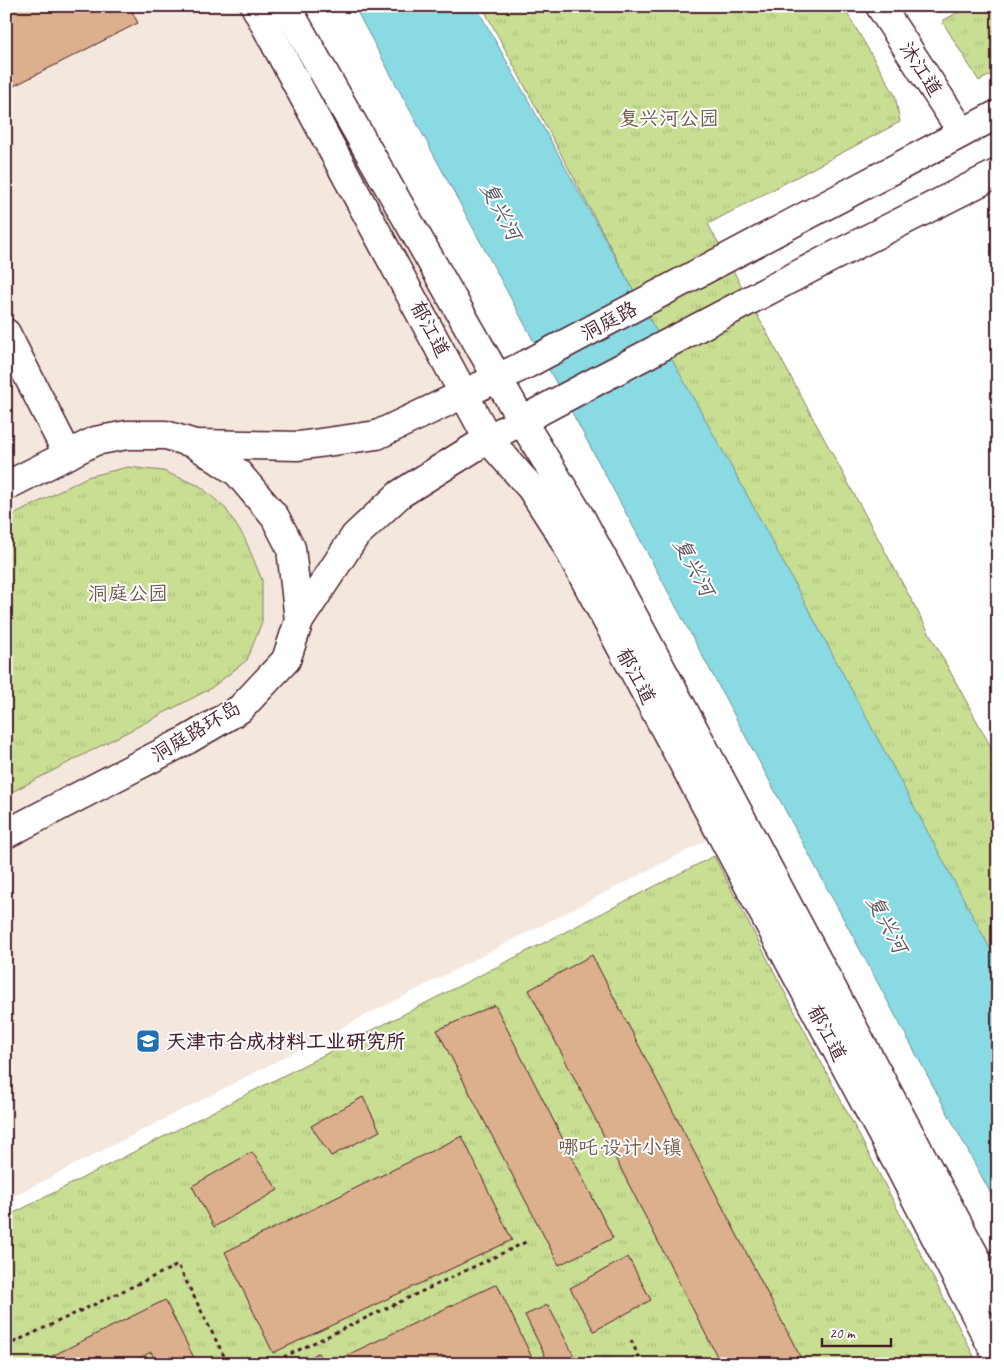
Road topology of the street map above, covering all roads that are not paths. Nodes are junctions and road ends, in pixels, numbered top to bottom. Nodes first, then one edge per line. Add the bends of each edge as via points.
1 (255, 6) edge
2 (286, 6) edge
3 (880, 6) edge
4 (998, 114) edge
5 (962, 132) junction
6 (995, 179) edge
7 (6, 333) edge
8 (498, 378) junction
9 (465, 394) junction
10 (522, 422) junction
11 (488, 439) junction
12 (196, 444) junction
13 (68, 455) junction
14 (6, 486) edge
15 (299, 621) junction
16 (6, 834) edge
17 (998, 1300) edge
18 (998, 1358) edge

1 - 9 main road, 郁江道
2 - 8 main road, 郁江道
3 - 5 main road, 沐江道
4 - 5 main road, 洞庭路
5 - 8 main road, 洞庭路
6 - 10 main road via 826,260
7 - 13 main road
8 - 9 main road, 洞庭路
8 - 10 main road, 郁江道
9 - 11 main road, 郁江道
9 - 12 main road, 洞庭路 via 377,435 298,446
10 - 11 main road
10 - 17 main road, 郁江道 via 581,518
11 - 15 main road via 400,494 355,536
11 - 18 main road, 郁江道 via 531,488 560,533
12 - 13 main road, 洞庭路环岛 via 166,435 127,435 95,441
12 - 15 main road, 洞庭路环岛 via 237,472 275,517 291,548
13 - 14 main road, 洞庭路环岛
15 - 16 main road, 洞庭路环岛 via 286,660 240,709

